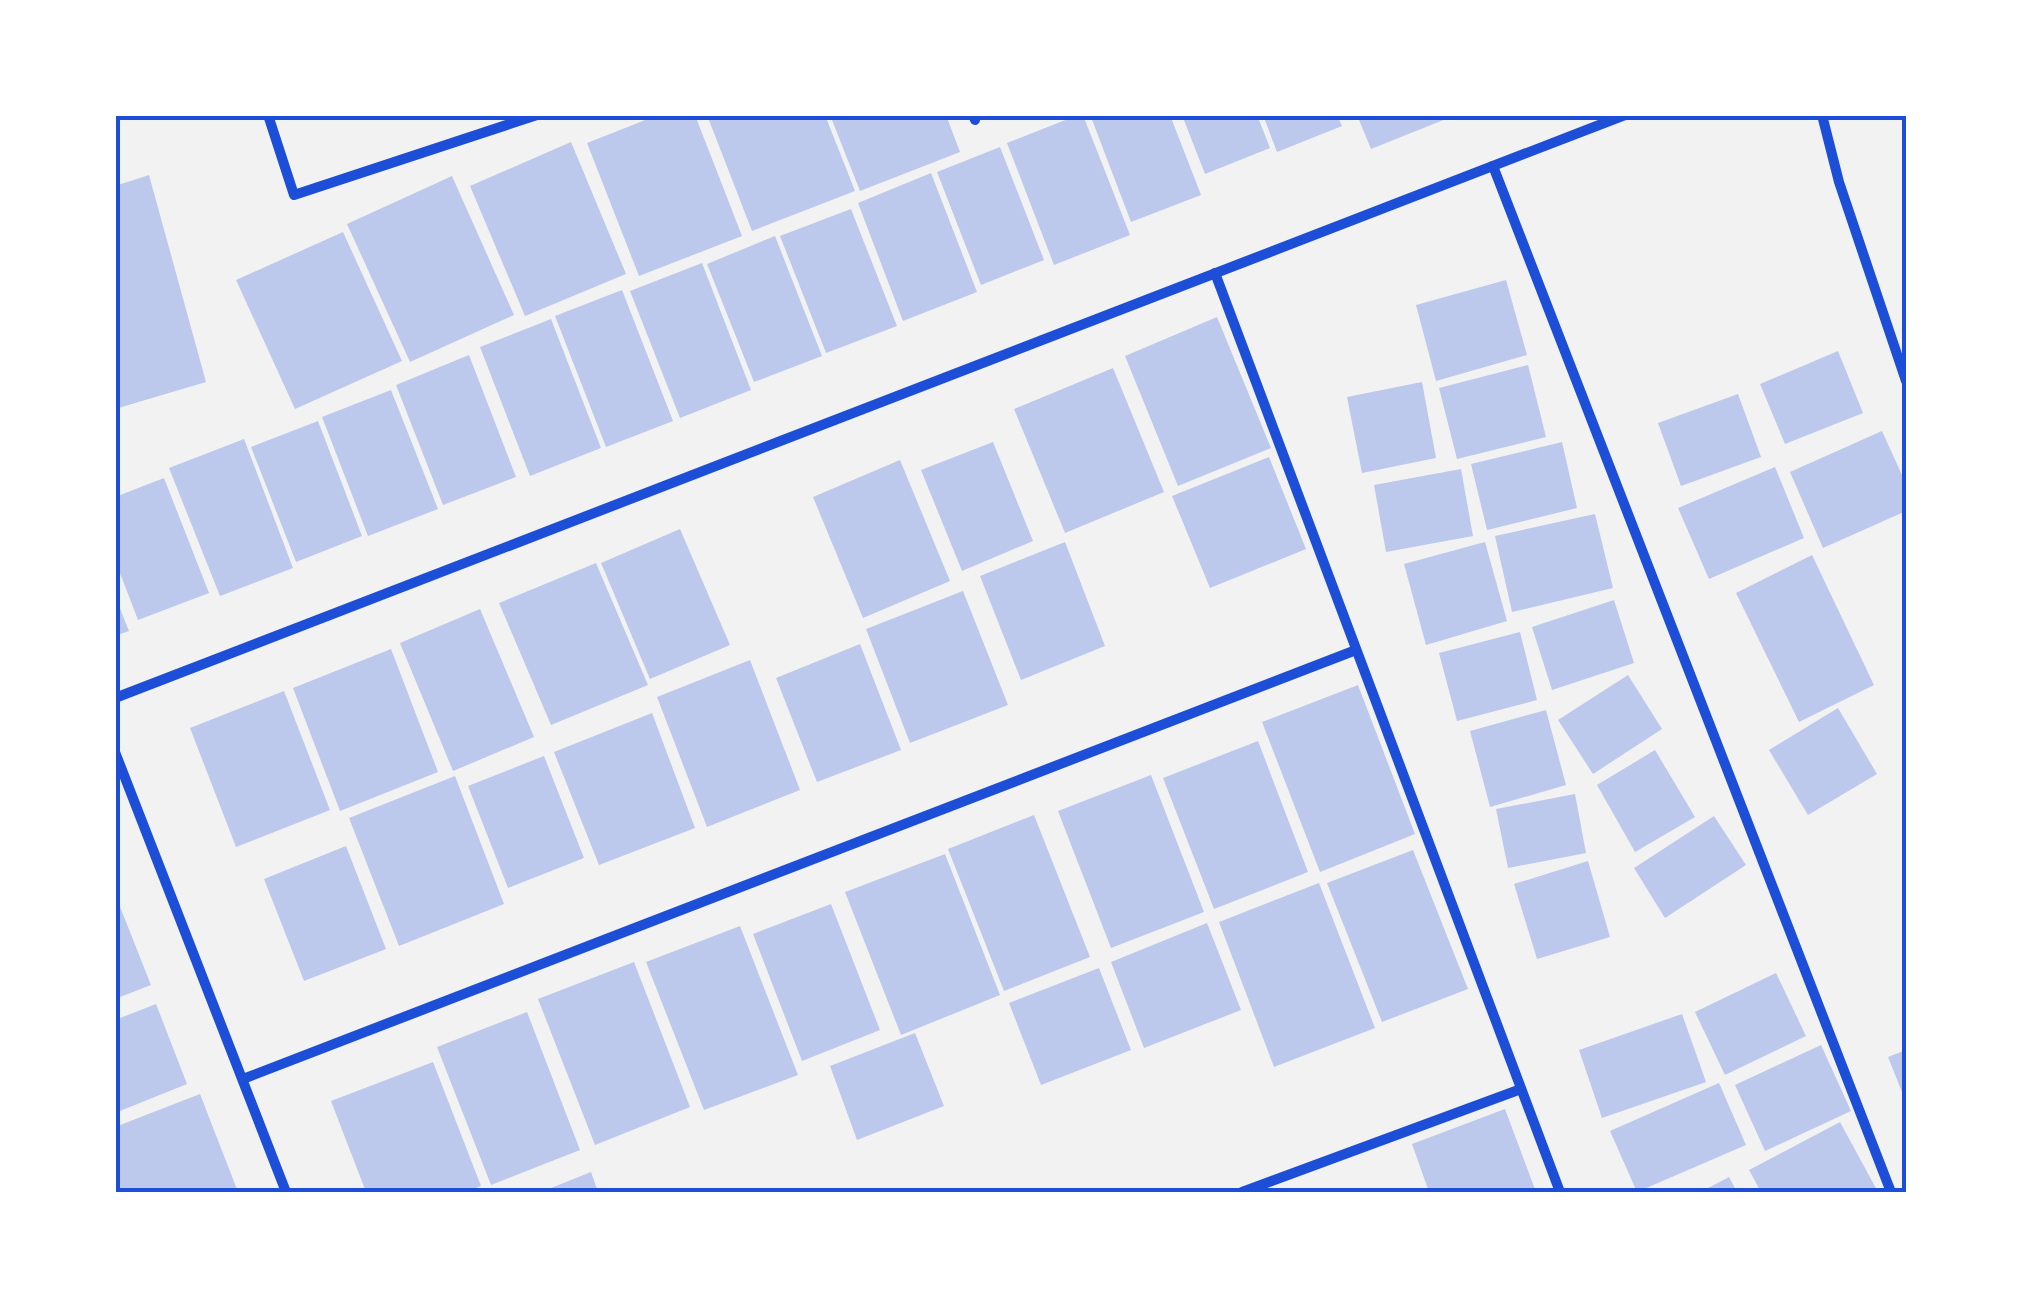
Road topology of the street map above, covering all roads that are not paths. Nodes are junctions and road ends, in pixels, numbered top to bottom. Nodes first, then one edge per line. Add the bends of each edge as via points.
1 (268, 115) edge
2 (537, 115) edge
3 (1625, 115) edge
4 (1822, 115) edge
5 (1493, 166) junction
6 (1215, 273) junction
7 (1906, 381) edge
8 (1356, 650) junction
9 (115, 698) edge
10 (115, 752) edge
11 (242, 1079) junction
12 (1521, 1089) junction
13 (286, 1192) edge
14 (1242, 1192) edge
15 (1560, 1192) edge
16 (1891, 1192) edge

1 - 2 street via 294,195
3 - 5 street
4 - 7 street
5 - 6 street
5 - 16 street
6 - 8 street
6 - 9 street
8 - 11 street
8 - 12 street
10 - 11 street
11 - 13 street
12 - 14 street
12 - 15 street

